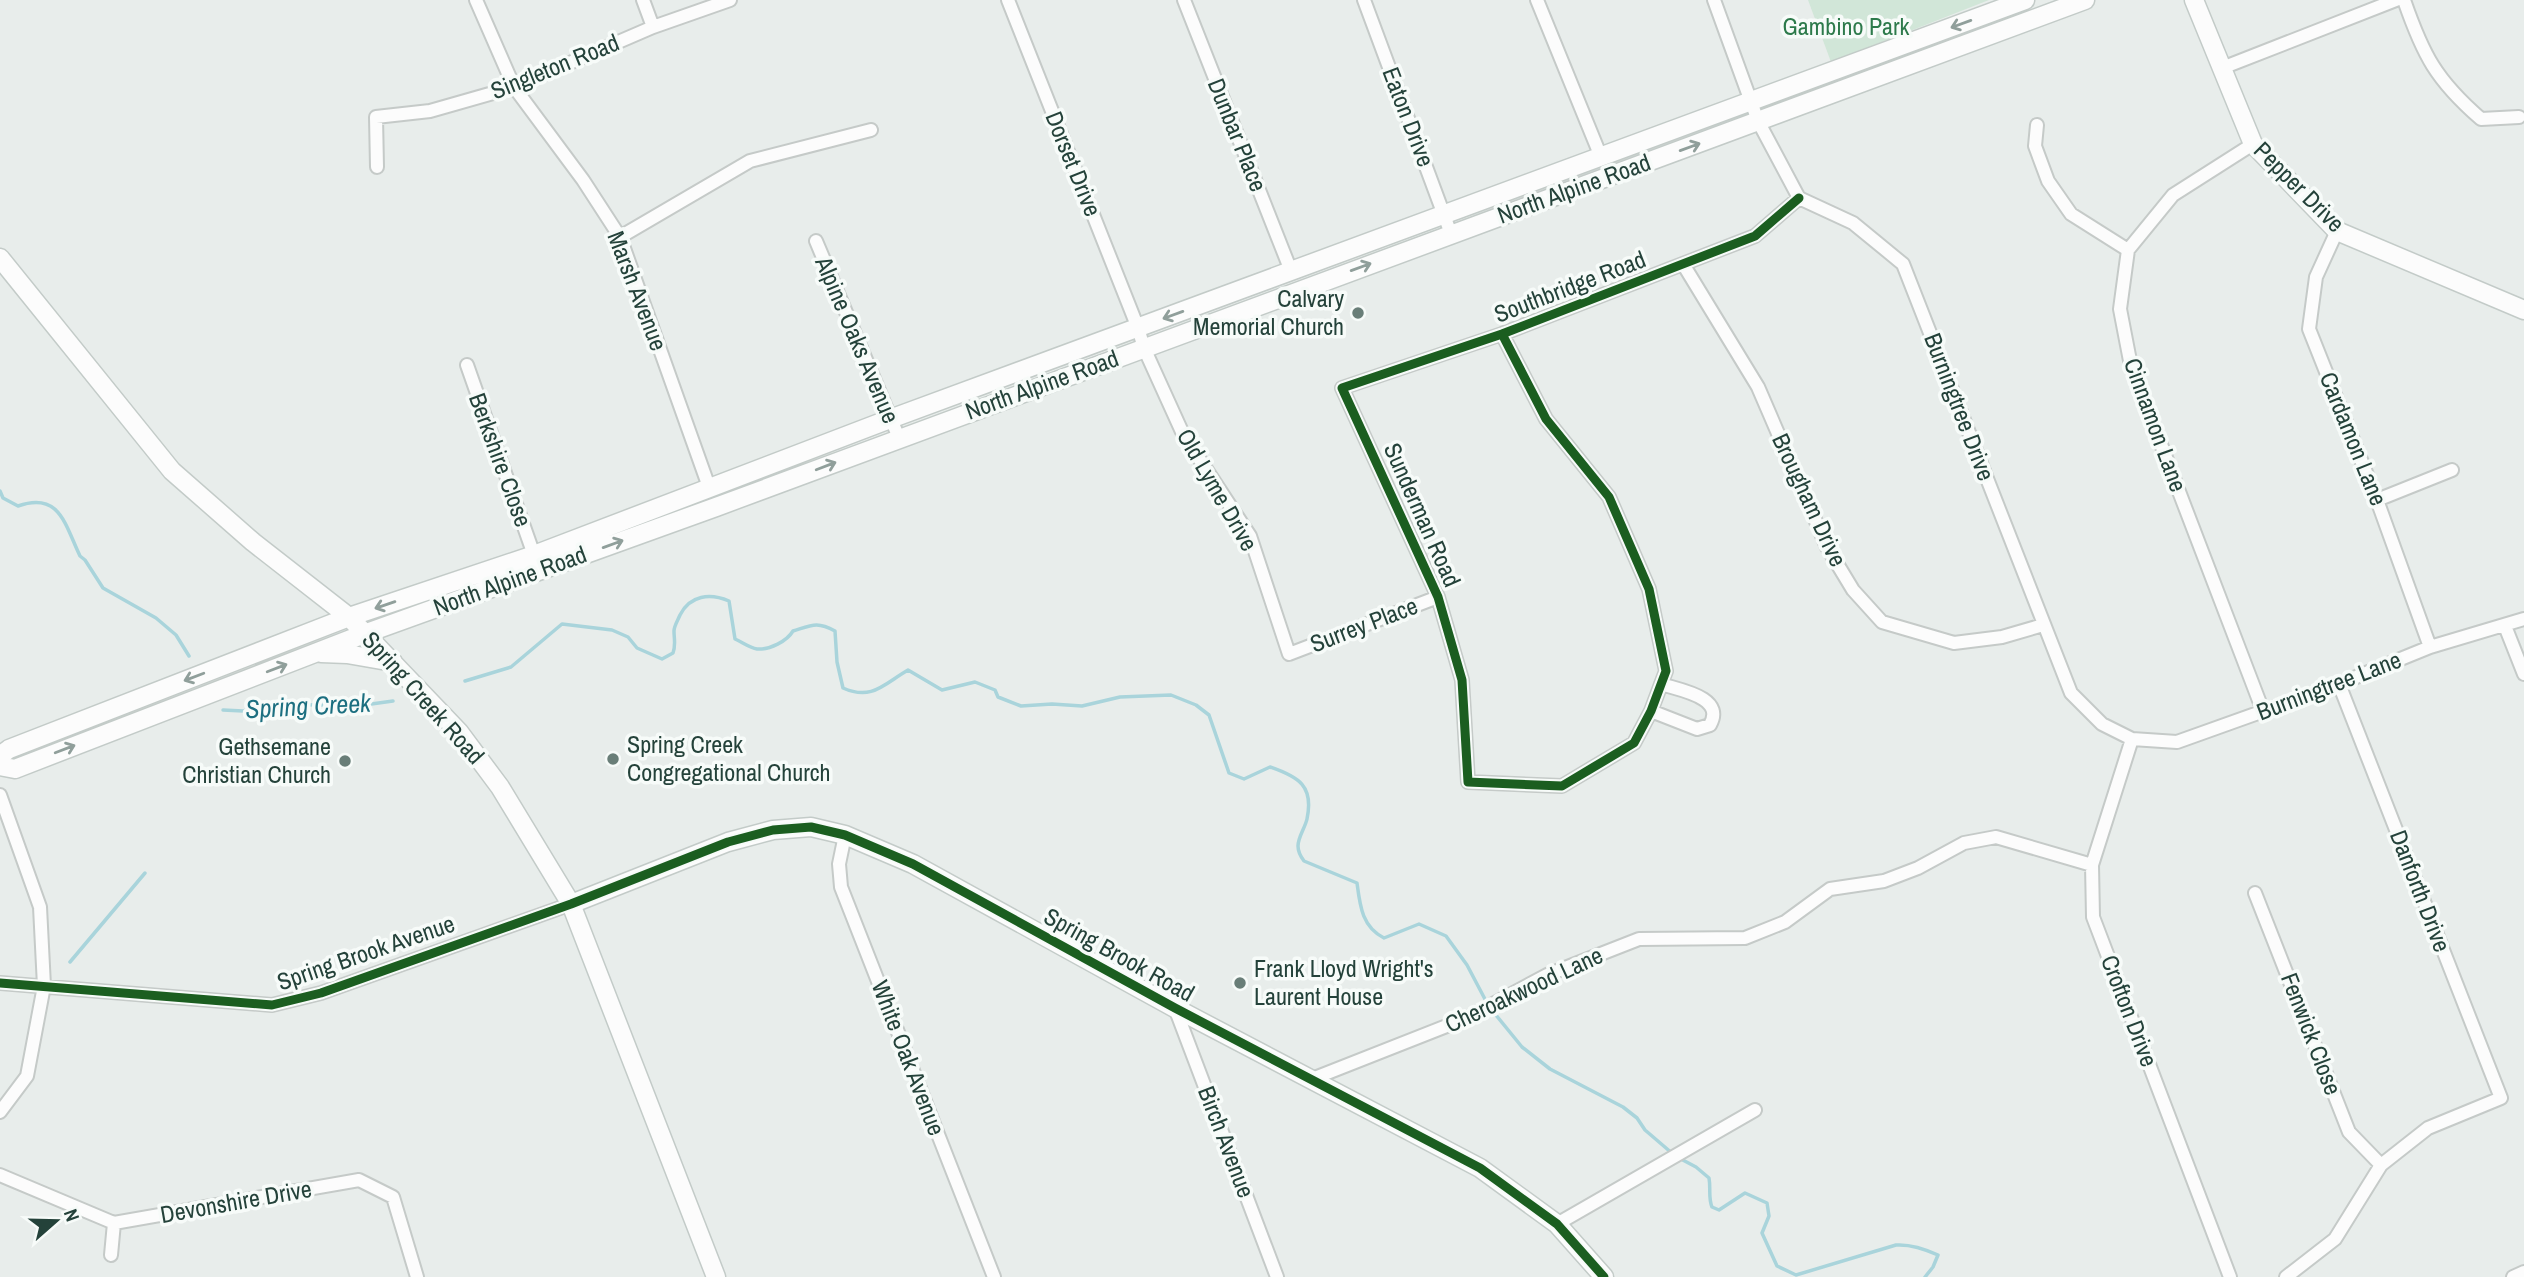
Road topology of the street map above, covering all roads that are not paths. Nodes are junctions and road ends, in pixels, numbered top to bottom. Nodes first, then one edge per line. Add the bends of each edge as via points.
1 (476, 0) edge
2 (643, 0) edge
3 (730, 0) edge
4 (1008, 0) edge
5 (1184, 0) edge
6 (1364, 0) edge
7 (1537, 0) edge
8 (1714, 0) edge
9 (2025, 0) edge
10 (2085, 0) edge
11 (2194, 0) edge
12 (2396, 0) edge
13 (2404, 0) edge
14 (653, 27) junction
15 (2222, 68) junction
16 (514, 87) junction
17 (1752, 102) junction
18 (2519, 117) dead end
19 (1758, 121) junction
20 (2037, 125) dead end
21 (871, 130) dead end
22 (2253, 144) junction
23 (1601, 158) junction
24 (377, 167) dead end
25 (1799, 198) junction
26 (1445, 214) junction
27 (2337, 231) junction
28 (1451, 234) junction
29 (620, 237) junction
30 (816, 241) dead end
31 (2128, 250) junction
32 (0, 258) edge
33 (1683, 264) junction
34 (1291, 271) junction
35 (2524, 310) edge
36 (1138, 328) junction
37 (1502, 334) junction
38 (1144, 348) junction
39 (467, 365) dead end
40 (1342, 388) joint
41 (890, 419) junction
42 (899, 438) junction
43 (2452, 470) dead end
44 (709, 487) junction
45 (2377, 500) junction
46 (534, 555) junction
47 (1438, 597) junction
48 (349, 617) junction
49 (2524, 619) edge
50 (2043, 625) junction
51 (2505, 626) junction
52 (364, 634) junction
53 (2430, 647) junction
54 (314, 653) junction
55 (1289, 654) joint
56 (393, 662) junction
57 (2524, 674) edge
58 (1661, 684) junction
59 (2339, 684) junction
60 (1651, 711) junction
61 (2263, 711) junction
62 (2132, 739) junction
63 (0, 756) edge
64 (0, 766) edge
65 (0, 795) edge
66 (845, 835) junction
67 (2092, 865) junction
68 (2255, 893) dead end
69 (571, 904) junction
70 (0, 983) edge
71 (44, 986) junction
72 (1175, 1008) junction
73 (1312, 1079) junction
74 (1755, 1110) dead end
75 (0, 1112) edge
76 (2381, 1165) junction
77 (0, 1175) edge
78 (114, 1223) junction
79 (1558, 1224) junction
80 (111, 1255) dead end
81 (2524, 1272) edge
82 (417, 1277) edge
83 (716, 1277) edge
84 (994, 1277) edge
85 (1277, 1277) edge
86 (1604, 1277) edge
87 (2230, 1277) edge
88 (2286, 1277) edge
89 (2513, 1277) edge

1 - 16 street, Marsh Avenue
2 - 14 street
3 - 14 street, Singleton Road
4 - 36 street, Dorset Drive
5 - 34 street, Dunbar Place
6 - 26 street, Eaton Drive
7 - 23 street
8 - 17 street
9 -> 17 main road, North Alpine Road
10 - 19 main road, North Alpine Road
11 - 15 main road, Pepper Drive
12 - 15 street
13 - 18 street via 2418,44 2452,93 2482,119
14 - 16 street, Singleton Road
15 - 22 main road, Pepper Drive
16 - 24 street, Singleton Road via 430,111 376,117
16 - 29 street, Marsh Avenue
17 - 19 street
17 - 23 main road, North Alpine Road
19 - 25 street
28 -> 19 main road, North Alpine Road
20 - 31 street via 2035,146 2048,181 2071,214
21 - 29 street via 750,161
22 - 27 main road, Pepper Drive
22 - 31 street via 2173,195
23 - 26 main road, North Alpine Road
25 - 33 street, Southbridge Road via 1755,236
25 - 50 street, Burningtree Drive via 1853,223 1903,264
26 - 28 street, Eaton Drive
26 - 34 main road, North Alpine Road
27 - 35 main road, Pepper Drive
27 - 45 street, Cardamon Lane via 2316,277 2309,330
38 -> 28 main road, North Alpine Road
29 - 44 street, Marsh Avenue
30 - 41 street, Alpine Oaks Avenue
31 - 61 street, Cinnamon Lane via 2120,309 2131,366
32 - 48 main road, Spring Creek Road via 172,471
33 - 37 street, Southbridge Road
33 - 50 street, Brougham Drive via 1758,387 1827,547 1853,590 1882,622 1954,643 2002,637
34 -> 36 main road, North Alpine Road
36 - 38 street, Old Lyme Drive
36 - 41 main road, North Alpine Road
37 - 40 street, Southbridge Road
37 - 58 street, Sunderman Road via 1546,419 1609,497 1649,589 1666,671
38 - 42 main road, North Alpine Road
38 - 55 street, Old Lyme Drive via 1183,434 1250,536
39 - 46 street, Berkshire Close
40 - 47 street, Sunderman Road
41 - 42 street, Alpine Oaks Avenue
41 - 44 main road, North Alpine Road
52 -> 42 main road, North Alpine Road
43 - 45 street
44 - 46 main road, North Alpine Road
45 - 53 street, Cardamon Lane
46 -> 48 main road, North Alpine Road
47 - 55 street, Surrey Place
47 - 60 street, Sunderman Road via 1462,680 1468,782 1562,786 1634,743
48 - 52 main road, Spring Creek Road
48 -> 63 main road, North Alpine Road
49 - 51 street, Burningtree Lane
50 - 62 street, Burningtree Drive via 2071,693 2102,724
51 - 53 street, Burningtree Lane
51 - 57 street
52 - 54 main road, North Alpine Road
52 - 56 main road, Spring Creek Road
53 - 59 street, Burningtree Lane
54 - 56 main road
64 -> 54 main road, North Alpine Road via 15,769
56 - 69 main road, Spring Creek Road via 489,771
58 - 60 street, Sunderman Road
58 - 60 street via 1703,697 1712,707 1713,719 1697,729
59 - 61 street, Burningtree Lane
59 - 76 street, Danforth Drive via 2501,1098 2428,1128
61 - 62 street, Burningtree Lane via 2177,742
62 - 67 street, Crofton Drive
65 - 71 street via 40,907
66 - 69 main road, Spring Brook Road via 811,827 773,830 728,842
66 - 72 main road, Spring Brook Road via 910,862
66 - 84 street, White Oak Avenue via 839,864 841,887
67 - 73 street, Cheroakwood Lane via 1996,838 1965,843 1884,881 1830,888 1785,922 1745,938 1639,939 1547,975 1467,1018
67 - 87 street, Crofton Drive via 2093,917
68 - 76 street, Fenwick Close via 2349,1132
69 - 71 street, Spring Brook Avenue via 321,993 272,1005
69 - 83 main road, Spring Creek Road
70 - 71 street, Spring Brook Avenue
71 - 75 street via 27,1076
72 - 73 main road, Spring Brook Road
72 - 85 street, Birch Avenue
73 - 79 main road, Spring Brook Road via 1480,1168
74 - 79 street
76 - 88 street via 2335,1239
77 - 78 street
78 - 80 street
78 - 82 street, Devonshire Drive via 359,1180 393,1197
79 - 86 main road, Spring Brook Road
81 - 89 street

